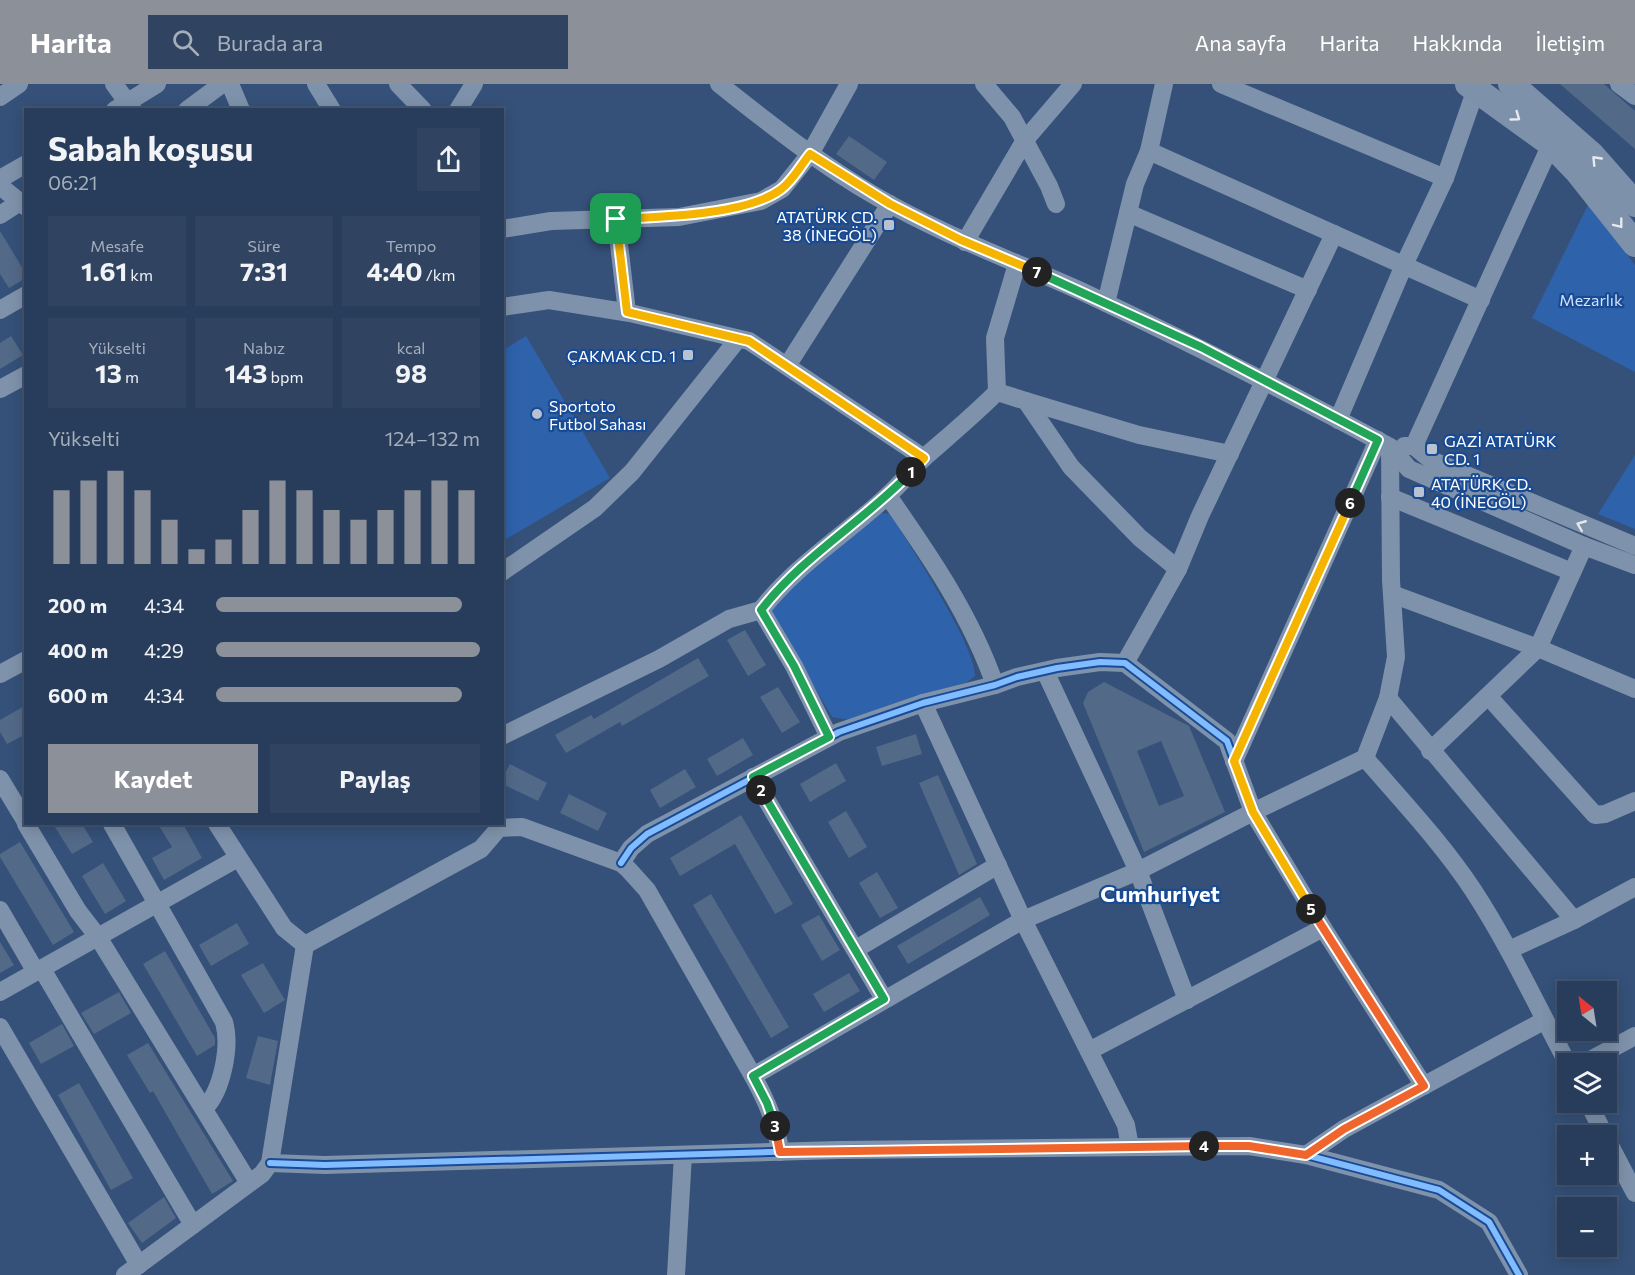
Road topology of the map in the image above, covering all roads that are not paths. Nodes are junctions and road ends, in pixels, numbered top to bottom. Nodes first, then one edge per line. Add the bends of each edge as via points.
1 (19, 84) edge
2 (114, 84) edge
3 (157, 84) edge
4 (222, 84) edge
5 (230, 84) edge
6 (316, 84) edge
7 (398, 84) edge
8 (474, 84) edge
9 (719, 84) edge
10 (849, 84) edge
11 (984, 84) edge
12 (1073, 84) edge
13 (1164, 84) edge
14 (1221, 84) edge
15 (1511, 84) edge
16 (1619, 84) edge
17 (1472, 87) edge
18 (1635, 96) edge
19 (0, 97) edge
20 (125, 107) edge
21 (190, 108) edge
22 (240, 108) edge
23 (331, 108) edge
24 (421, 108) edge
25 (459, 108) edge
26 (1025, 140) junction
27 (1551, 144) junction
28 (1149, 151) junction
29 (810, 154) junction
30 (24, 165) edge
31 (1445, 178) junction
32 (0, 179) edge
33 (0, 186) edge
34 (890, 204) junction
35 (1056, 204) dead end
36 (1635, 204) edge
37 (23, 205) edge
38 (1128, 213) junction
39 (0, 215) edge
40 (616, 219) junction
41 (504, 229) edge
42 (1334, 234) junction
43 (965, 242) junction
44 (1635, 244) edge
45 (1017, 264) junction
46 (1404, 265) junction
47 (1308, 290) junction
48 (24, 296) edge
49 (1481, 300) junction
50 (1106, 303) junction
51 (504, 307) edge
52 (0, 310) edge
53 (627, 312) junction
54 (738, 339) junction
55 (787, 366) junction
56 (24, 376) edge
57 (1266, 381) junction
58 (0, 389) edge
59 (997, 392) junction
60 (1026, 401) junction
61 (1338, 420) junction
62 (1384, 444) junction
63 (1414, 446) junction
64 (1230, 454) junction
65 (924, 458) junction
66 (888, 496) junction
67 (1390, 497) junction
68 (1584, 546) junction
69 (1635, 546) edge
70 (1635, 565) edge
71 (1178, 569) junction
72 (504, 571) edge
73 (1572, 572) junction
74 (1392, 594) junction
75 (761, 610) junction
76 (1538, 648) junction
77 (1125, 663) junction
78 (24, 664) edge
79 (1045, 671) junction
80 (0, 674) edge
81 (995, 685) junction
82 (1635, 689) edge
83 (1489, 697) junction
84 (1388, 698) junction
85 (923, 703) junction
86 (504, 735) edge
87 (829, 737) junction
88 (1430, 751) junction
89 (1365, 758) junction
90 (1234, 761) junction
91 (753, 777) junction
92 (0, 779) edge
93 (1635, 801) edge
94 (1253, 812) junction
95 (24, 820) edge
96 (27, 825) edge
97 (113, 825) edge
98 (218, 825) edge
99 (498, 826) edge
100 (238, 858) junction
101 (621, 863) junction
102 (998, 865) junction
103 (1138, 871) junction
104 (1635, 887) edge
105 (157, 904) junction
106 (0, 910) edge
107 (1023, 920) junction
108 (1574, 920) junction
109 (1323, 928) junction
110 (98, 937) junction
111 (305, 945) junction
112 (856, 949) junction
113 (1509, 951) junction
114 (39, 971) junction
115 (0, 992) edge
116 (884, 999) junction
117 (1187, 1000) junction
118 (1545, 1020) junction
119 (0, 1027) edge
120 (1635, 1036) edge
121 (1089, 1051) junction
122 (1562, 1053) edge
123 (1603, 1053) edge
124 (753, 1076) junction
125 (1424, 1086) junction
126 (204, 1109) junction
127 (1130, 1147) junction
128 (780, 1152) junction
129 (684, 1155) junction
130 (1306, 1155) junction
131 (1617, 1158) edge
132 (270, 1163) junction
133 (249, 1183) junction
134 (1635, 1193) edge
135 (193, 1224) junction
136 (132, 1270) edge
137 (676, 1275) edge
138 (1519, 1275) edge

1 - 19 street
2 - 20 street
3 - 20 street
4 - 21 street
5 - 22 street
6 - 23 street
7 - 24 street
8 - 25 street
9 - 29 street
10 - 29 street
11 - 26 street via 1012,117
12 - 26 street
13 - 28 street
14 - 31 street
36 -> 15 highway via 1592,155
16 - 18 street
17 -> 27 highway
17 - 31 street
26 - 35 street
26 - 43 street
27 -> 44 highway
27 - 49 street
28 - 38 street
28 - 42 street
29 - 34 street
29 - 40 street via 782,189 761,201 679,217
30 - 32 street
31 - 46 street
33 - 37 street
34 - 43 street
34 - 55 street
37 - 39 street
38 - 47 street
38 - 50 street
40 - 41 street via 551,221
40 - 53 street
42 - 46 street
42 - 47 street
43 - 45 street
45 - 50 street
45 - 59 street via 995,338
46 - 49 street
46 - 61 street
47 - 57 street
48 - 52 street
49 - 63 street
50 - 57 street
51 - 53 street via 549,300
53 - 54 street
54 - 55 street via 749,341
54 - 72 street via 632,472 595,508
55 - 65 street
56 - 58 street
57 - 61 street
57 - 64 street
59 - 60 street
59 - 65 street
60 - 64 street via 1139,435
60 - 71 street via 1071,467 1140,538
61 - 62 street
62 - 63 street
62 - 67 street
62 - 68 street via 1409,469
62 - 90 street
69 -> 63 street via 1431,460
64 - 71 street
65 - 66 street
66 - 75 street via 777,589
66 - 81 street via 934,561 983,650
67 - 73 street
67 - 74 street
68 - 70 street
68 - 73 street
71 - 77 street
73 - 76 street
74 - 76 street
74 - 84 street via 1396,657
75 - 86 street via 729,619 660,659
75 - 87 street
76 - 82 street
76 - 83 street
77 - 79 street via 1100,662
77 - 90 street via 1227,741
78 - 80 street
79 - 81 street
79 - 103 street
81 - 85 street
83 - 88 street
83 - 93 street via 1595,815
84 - 88 street
84 - 89 street
85 - 87 street
85 - 102 street
87 - 91 street
88 - 108 street
89 - 94 street
89 - 113 street via 1472,889
90 - 94 street
91 - 101 street via 647,834
91 - 112 street
92 - 95 street
94 - 103 street
94 - 109 street
96 - 110 street via 78,911
97 - 105 street
98 - 100 street
99 - 101 street via 522,827
99 - 111 street via 481,849
100 - 105 street
100 - 111 street via 284,928
101 - 124 street via 647,890
102 - 107 street
102 - 112 street
103 - 107 street
103 - 117 street
104 - 108 street
105 - 110 street
105 - 126 street via 227,1031 226,1054 213,1100
106 - 114 street
107 - 116 street
107 - 121 street
108 - 113 street
109 - 117 street
109 - 125 street
110 - 114 street
110 - 126 street
111 - 132 street
112 - 116 street
113 - 118 street
114 - 115 street
114 - 135 street
116 - 124 street
117 - 121 street
118 - 122 street
118 - 125 street
119 - 136 street
120 - 123 street
121 - 127 street via 1126,1125
124 - 128 street via 778,1133
125 - 130 street via 1344,1129
126 - 133 street
127 - 128 street
127 - 130 street via 1249,1146
128 - 129 street
129 - 132 street via 325,1165
129 - 137 street
130 - 138 street via 1439,1190 1489,1222
131 - 134 street
132 - 133 street
133 - 135 street
135 - 136 street

